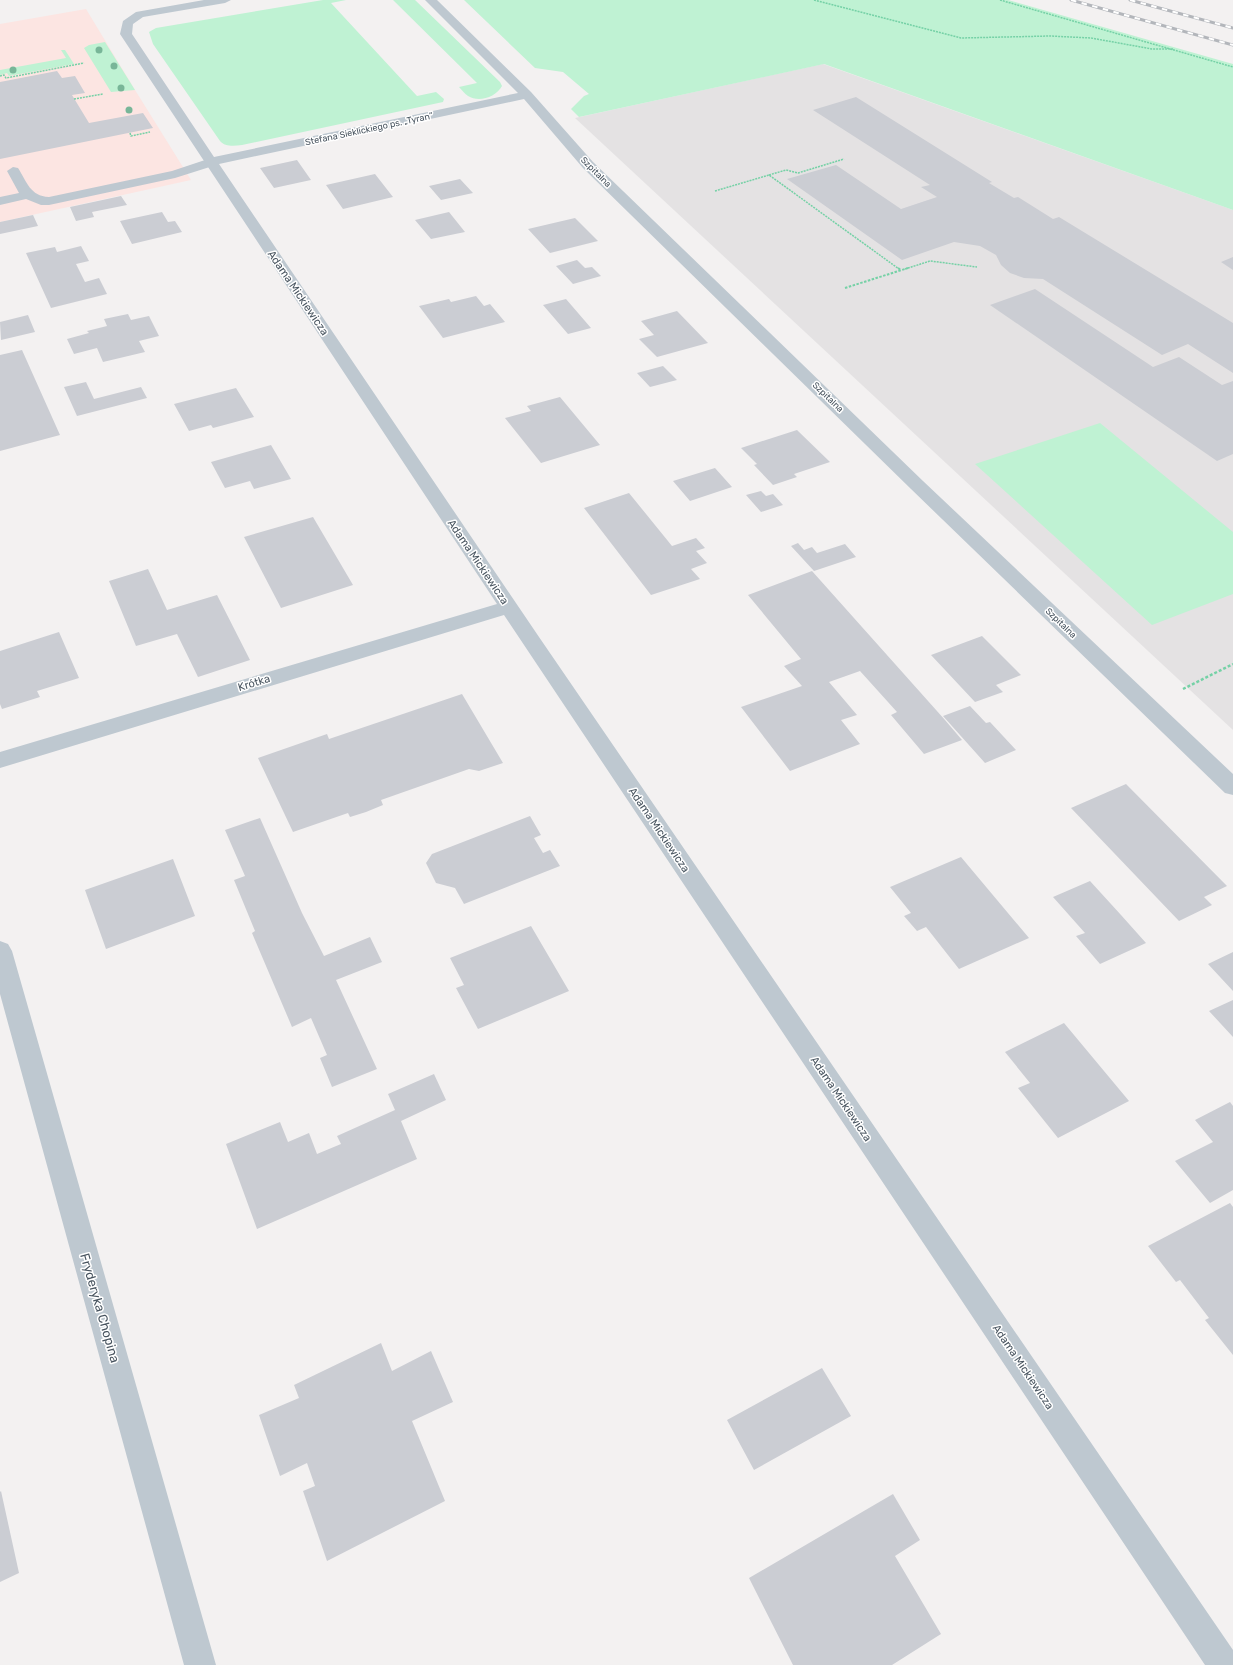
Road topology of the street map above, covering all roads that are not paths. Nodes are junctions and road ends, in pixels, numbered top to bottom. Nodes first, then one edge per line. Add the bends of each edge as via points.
1 (225, 0) edge
2 (431, 0) edge
3 (527, 95) junction
4 (211, 162) junction
5 (13, 171) dead end
6 (27, 195) junction
7 (0, 201) edge
8 (508, 607) junction
9 (0, 760) edge
10 (1233, 787) edge
11 (0, 951) edge
12 (200, 1665) edge
13 (1224, 1665) edge

1 - 4 street, Adama Mickiewicza via 140,14 127,23 126,34
2 - 3 street, Szpitalna
3 - 4 street, Stefana Sieklickiego ps. „Tyran”
3 - 10 street, Szpitalna via 588,165
4 - 6 lane via 175,174 54,200 42,202
4 - 8 street, Adama Mickiewicza
5 - 6 lane
6 - 7 lane
8 - 9 street, Krótka
8 - 13 street, Adama Mickiewicza
11 - 12 street, Fryderyka Chopina

